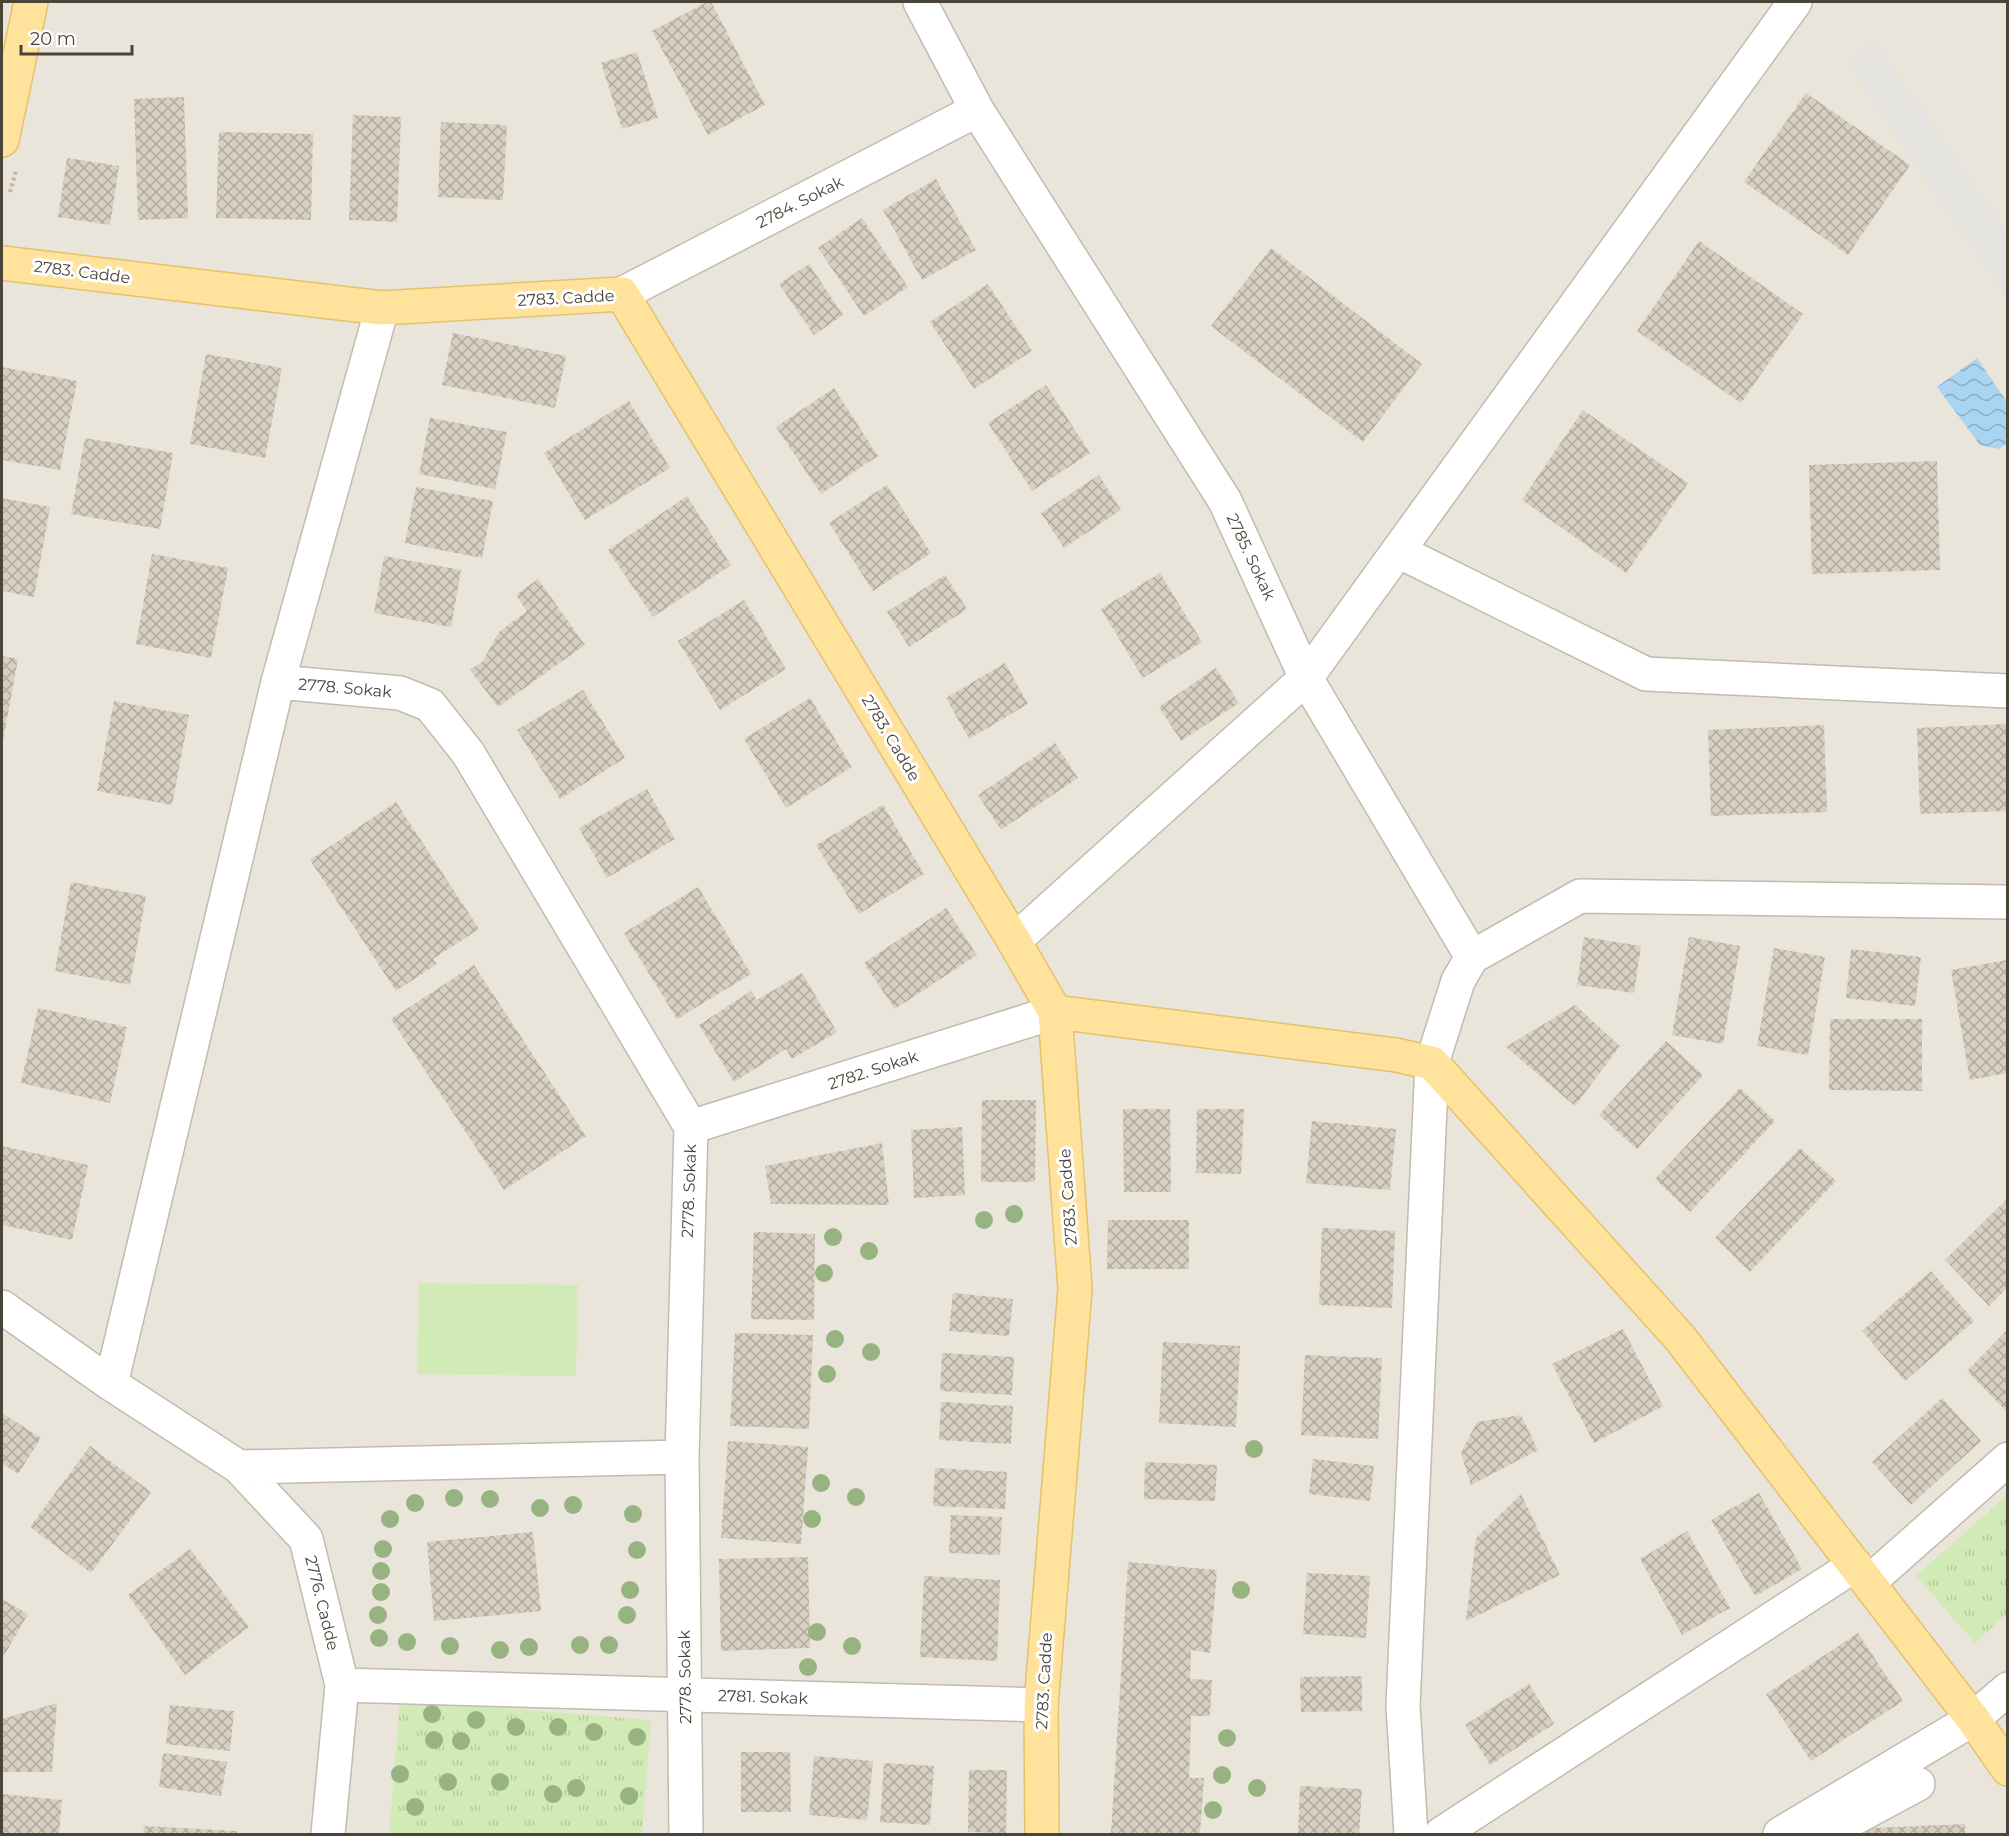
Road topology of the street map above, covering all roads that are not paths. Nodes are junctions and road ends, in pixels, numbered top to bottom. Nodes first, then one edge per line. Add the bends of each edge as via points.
1 (31, 2) edge
2 (920, 2) edge
3 (1795, 2) edge
4 (977, 110) junction
5 (2, 140) edge
6 (2, 263) edge
7 (622, 294) junction
8 (382, 308) junction
9 (1398, 550) junction
10 (1306, 678) junction
11 (278, 682) junction
12 (2007, 691) edge
13 (2007, 902) edge
14 (1014, 940) junction
15 (1472, 957) junction
16 (1054, 1012) junction
17 (1432, 1063) junction
18 (691, 1127) junction
19 (3, 1310) edge
20 (111, 1384) junction
21 (682, 1457) junction
22 (2007, 1459) edge
23 (238, 1467) junction
24 (1862, 1574) junction
25 (342, 1685) junction
26 (2007, 1689) edge
27 (685, 1695) junction
28 (1041, 1705) junction
29 (1973, 1719) junction
30 (2007, 1769) edge
31 (1918, 1784) dead end
32 (328, 1834) edge
33 (686, 1834) edge
34 (1042, 1834) edge
35 (1411, 1834) edge
36 (1441, 1834) edge
37 (1780, 1834) edge
38 (1826, 1834) edge

1 - 5 main road
2 - 4 street, 2785. Sokak
3 - 9 street
4 - 7 street, 2784. Sokak
4 - 10 street, 2785. Sokak via 1225,501
6 - 8 main road, 2783. Cadde
7 - 8 main road, 2783. Cadde
7 - 14 main road, 2783. Cadde
8 - 11 street
9 - 10 street
9 - 12 street via 1646,674
10 - 14 street
10 - 15 street, 2785. Sokak
11 - 18 street, 2778. Sokak via 400,693 430,705 468,753
11 - 20 street
13 - 15 street via 1580,896
14 - 16 main road, 2783. Cadde
15 - 17 street via 1458,981
16 - 17 main road via 1396,1055
16 - 18 street, 2782. Sokak
16 - 28 main road, 2783. Cadde via 1076,1289
17 - 24 main road via 1680,1338
17 - 35 street via 1403,1706
18 - 21 street, 2778. Sokak
19 - 20 street, 2776. Cadde
20 - 23 street, 2776. Cadde
21 - 23 street
21 - 27 street, 2778. Sokak
22 - 24 street
23 - 25 street, 2776. Cadde via 306,1539
24 - 29 main road
24 - 36 street
25 - 27 street, 2781. Sokak
25 - 32 street, 2776. Cadde
26 - 29 street
27 - 28 street, 2781. Sokak
27 - 33 street, 2778. Sokak
28 - 34 main road, 2783. Cadde
29 - 30 main road
29 - 37 street
31 - 38 street

